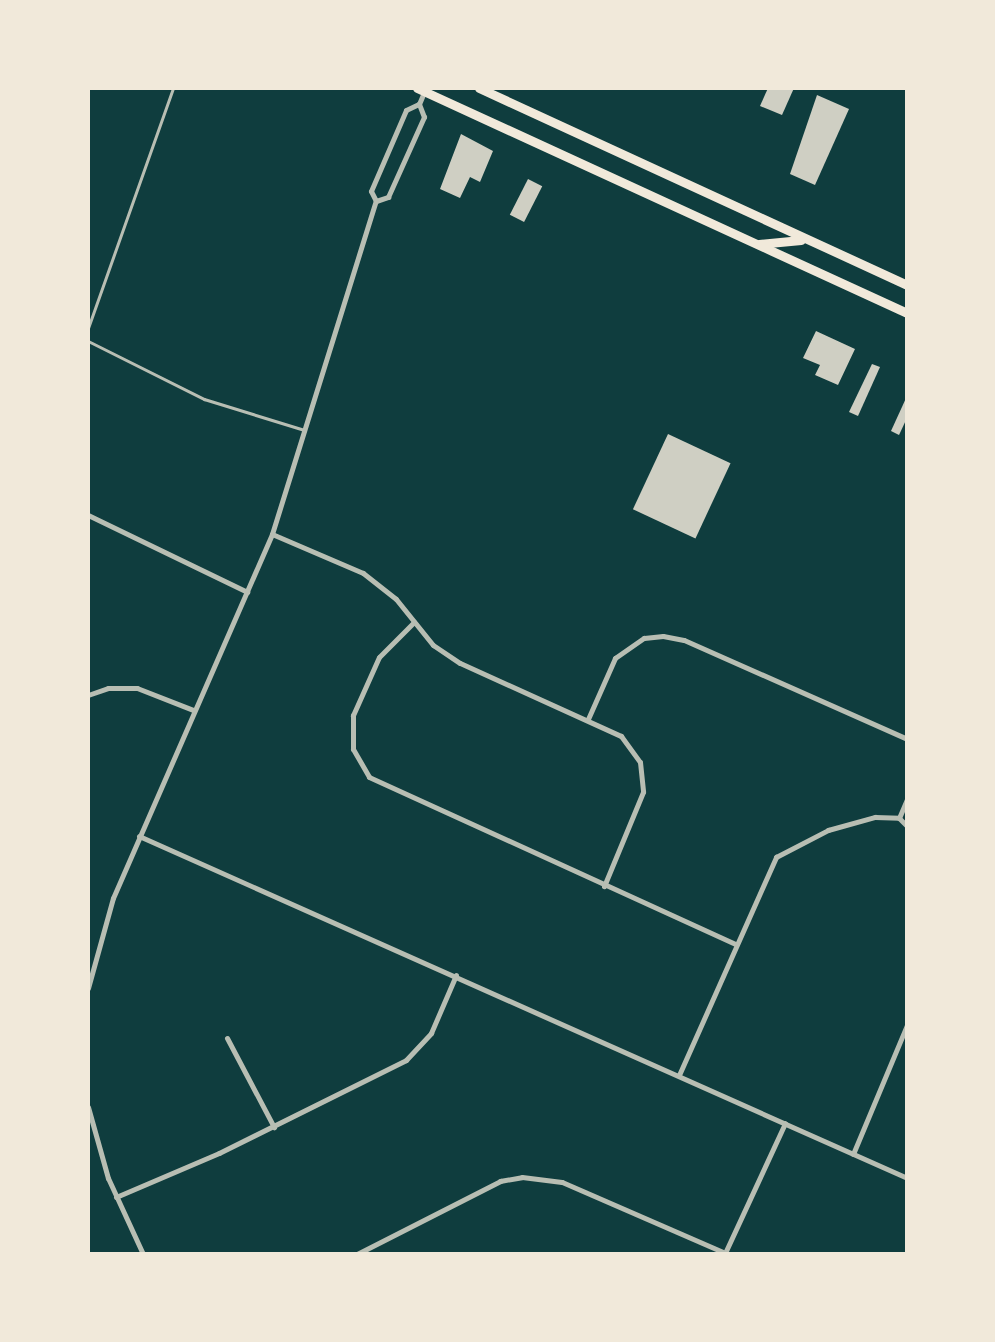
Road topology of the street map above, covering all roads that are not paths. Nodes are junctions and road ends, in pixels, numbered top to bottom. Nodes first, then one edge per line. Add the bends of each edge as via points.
1 (173, 88) edge
2 (479, 88) edge
3 (422, 89) edge
4 (419, 104) junction
5 (376, 201) junction
6 (759, 244) junction
7 (816, 244) junction
8 (907, 285) edge
9 (907, 313) edge
10 (88, 328) edge
11 (88, 341) edge
12 (304, 430) junction
13 (88, 515) edge
14 (272, 534) junction
15 (247, 592) junction
16 (414, 622) junction
17 (88, 695) edge
18 (193, 710) junction
19 (588, 719) junction
20 (907, 739) edge
21 (907, 799) edge
22 (899, 818) junction
23 (907, 826) edge
24 (139, 836) junction
25 (604, 886) junction
26 (735, 944) junction
27 (456, 975) junction
28 (88, 988) edge
29 (907, 1025) edge
30 (227, 1038) dead end
31 (679, 1076) junction
32 (88, 1107) edge
33 (785, 1123) junction
34 (274, 1127) junction
35 (853, 1154) junction
36 (907, 1178) edge
37 (116, 1197) junction
38 (143, 1254) edge
39 (357, 1254) edge
40 (725, 1254) edge

1 - 10 lane
2 - 7 highway
3 - 4 street
3 - 6 highway
4 - 5 street via 406,110 400,123 371,191
4 - 5 street via 424,117 388,197
5 - 12 street
6 - 7 highway via 789,238
6 - 9 highway
7 - 8 highway
11 - 12 lane via 204,399
12 - 14 street
13 - 15 street
14 - 15 street
14 - 16 street via 363,573
15 - 18 street
16 - 19 street via 433,645 460,663
16 - 25 street via 379,657 361,693 351,733 359,764 394,792
17 - 18 street via 108,688 137,688
18 - 24 street
19 - 20 street via 615,658 644,638 663,636 684,640
19 - 25 street via 621,736 644,777 640,808
21 - 22 street
22 - 23 street
22 - 26 street via 875,817 788,848 767,869
24 - 27 street
24 - 28 street via 103,925
25 - 26 street
26 - 31 street
27 - 31 street
27 - 34 street via 431,1033 406,1060
29 - 35 street
30 - 34 street
31 - 33 street
32 - 37 street
33 - 35 street
33 - 40 street
34 - 37 street
35 - 36 street
37 - 38 street
39 - 40 street via 500,1181 522,1177 562,1182

